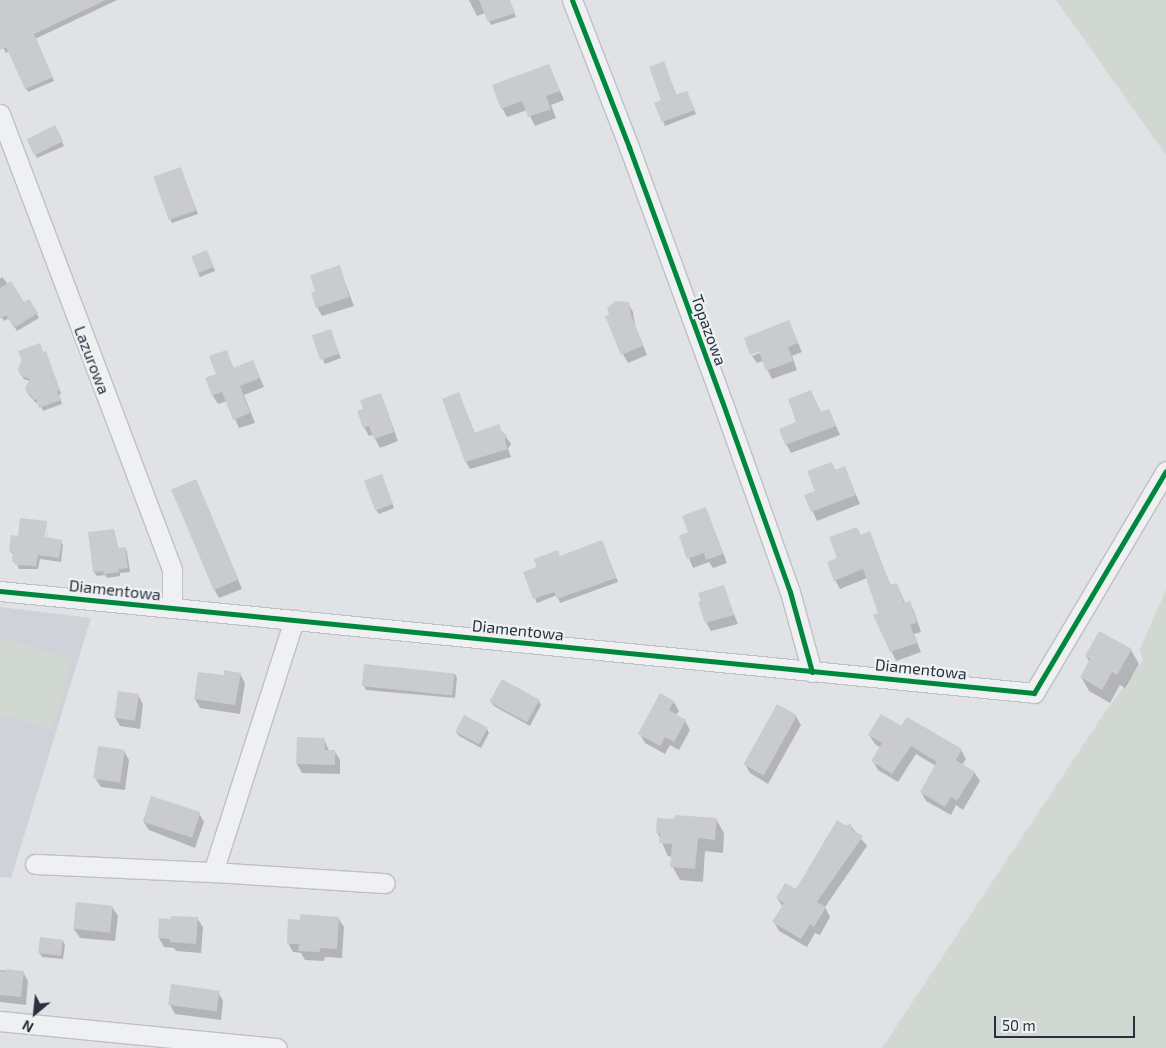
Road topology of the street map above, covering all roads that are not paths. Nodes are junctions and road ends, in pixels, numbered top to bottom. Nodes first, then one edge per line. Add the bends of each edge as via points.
1 (572, 0) edge
2 (0, 114) edge
3 (1166, 471) edge
4 (0, 591) edge
5 (172, 608) junction
6 (294, 620) junction
7 (812, 672) junction
8 (35, 864) dead end
9 (213, 872) junction
10 (385, 883) dead end
11 (0, 1021) edge
12 (277, 1048) edge

1 - 7 street, Topazowa via 725,410 790,592
2 - 5 street, Lazurowa via 172,570
3 - 7 street, Diamentowa via 1034,694
4 - 5 street, Diamentowa
5 - 6 street, Diamentowa
6 - 7 street, Diamentowa
6 - 9 street
8 - 9 street
9 - 10 street
11 - 12 street

